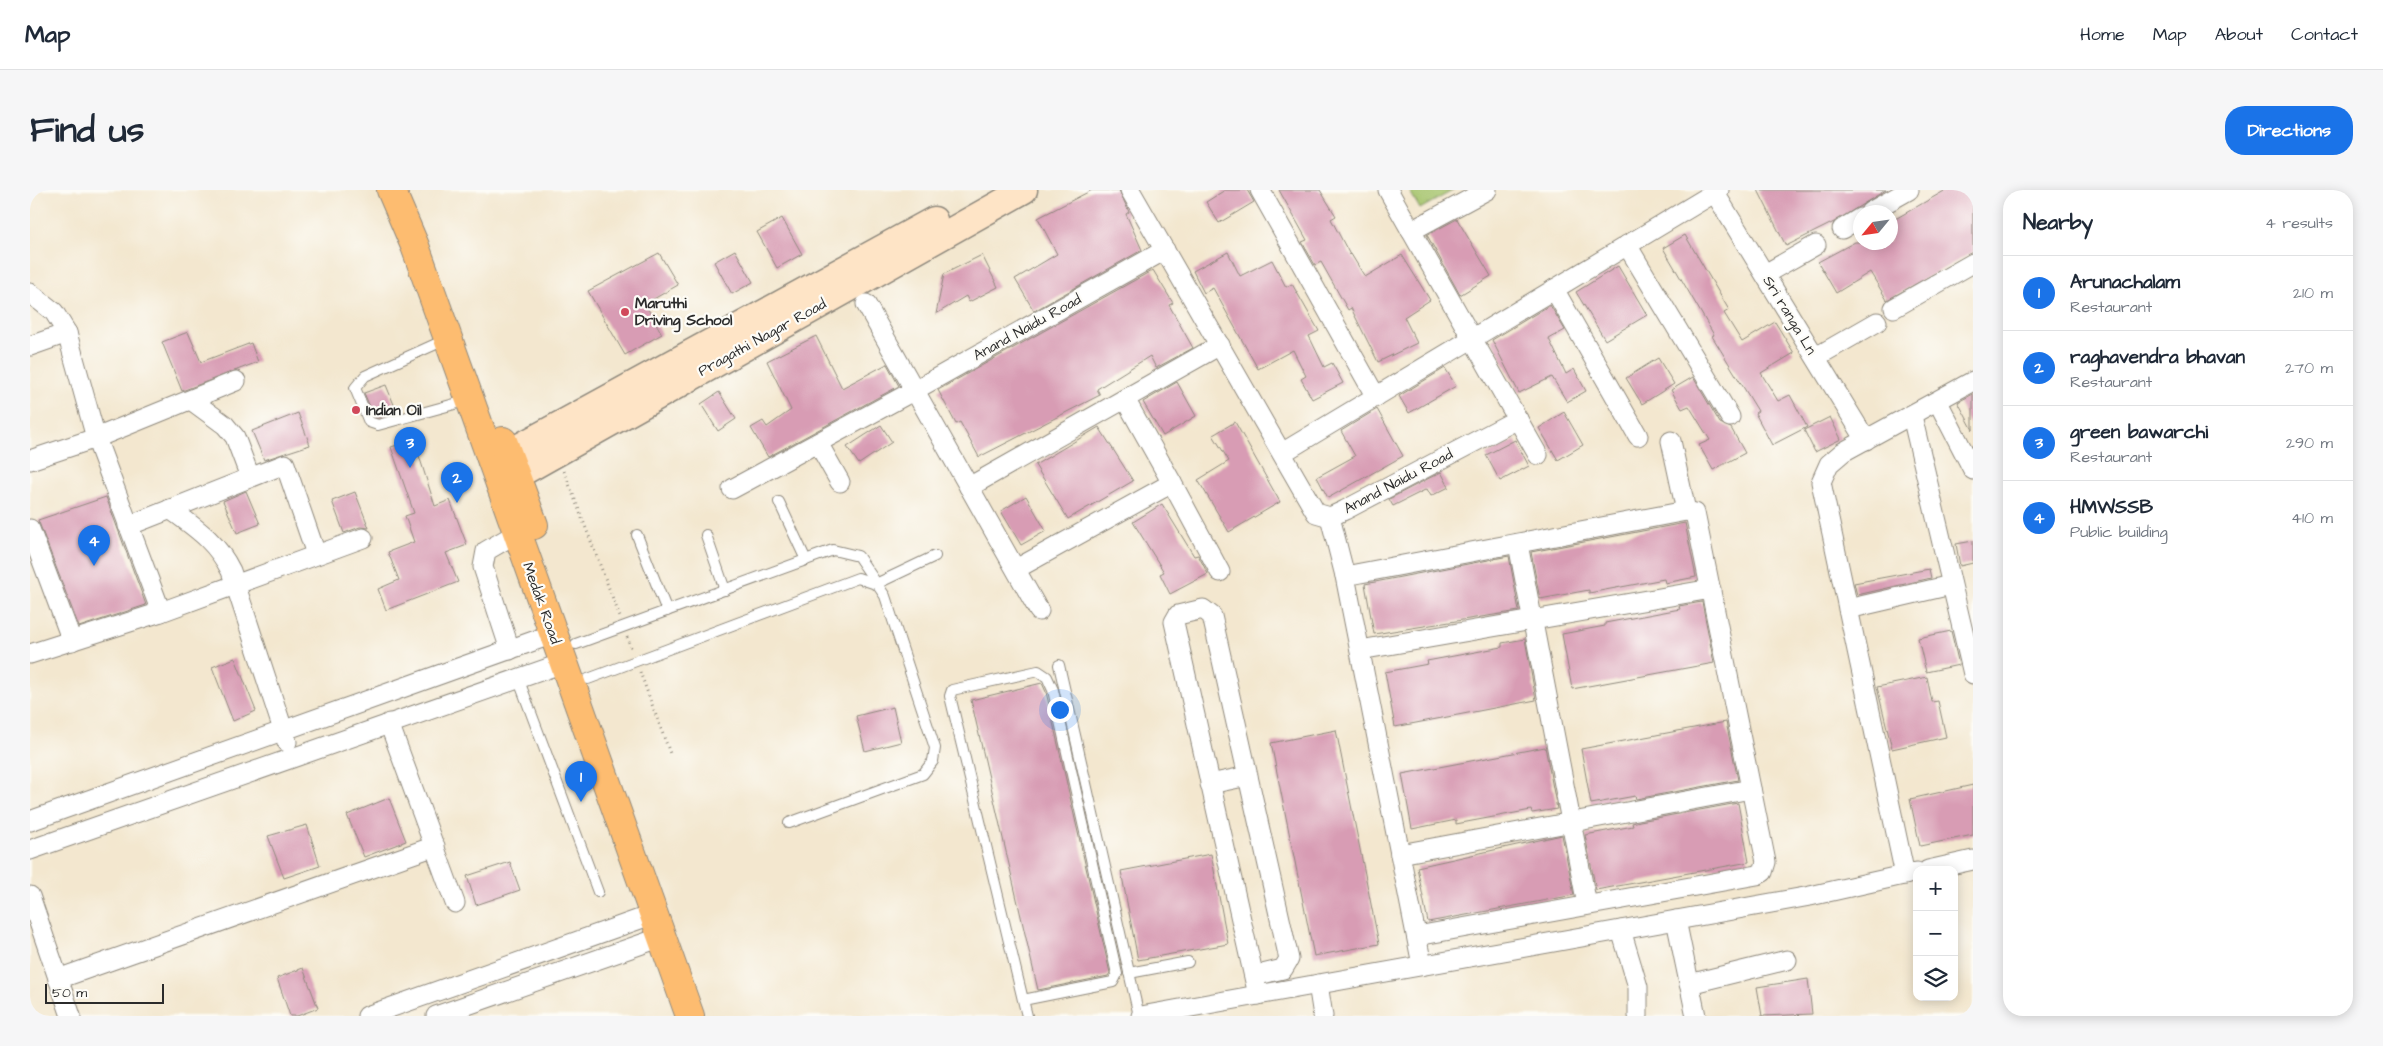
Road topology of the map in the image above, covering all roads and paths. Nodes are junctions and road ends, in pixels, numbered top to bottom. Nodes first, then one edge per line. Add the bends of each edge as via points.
1 (392, 190) edge
2 (410, 190) edge
3 (989, 190) edge
4 (1024, 190) edge
5 (1130, 190) edge
6 (1260, 190) edge
7 (1388, 190) edge
8 (1487, 190) edge
9 (1909, 190) edge
10 (1715, 191) edge
11 (1882, 205) edge
12 (1853, 222) edge
13 (1842, 229) dead end
14 (1411, 231) junction
15 (1627, 245) junction
16 (1816, 245) dead end
17 (1165, 250) junction
18 (1973, 263) edge
19 (1765, 274) junction
20 (1554, 289) junction
21 (30, 293) edge
22 (861, 294) junction
23 (1894, 308) dead end
24 (1877, 322) dead end
25 (67, 333) junction
26 (1472, 338) junction
27 (448, 339) junction
28 (1220, 345) junction
29 (30, 346) edge
30 (1816, 357) junction
31 (236, 381) dead end
32 (1973, 381) edge
33 (915, 390) junction
34 (1376, 396) junction
35 (1125, 399) junction
36 (190, 400) junction
37 (470, 400) junction
38 (1938, 402) junction
39 (1912, 416) junction
40 (1730, 417) dead end
41 (1518, 419) junction
42 (1638, 436) dead end
43 (96, 438) junction
44 (1866, 440) junction
45 (1672, 441) dead end
46 (818, 442) junction
47 (1282, 453) junction
48 (557, 454) junction
49 (1538, 455) dead end
50 (30, 460) edge
51 (504, 468) junction
52 (1973, 470) edge
53 (250, 477) junction
54 (840, 482) dead end
55 (1172, 483) junction
56 (970, 487) junction
57 (732, 489) dead end
58 (779, 502) dead end
59 (170, 509) junction
60 (1686, 512) junction
61 (1330, 517) junction
62 (128, 526) junction
63 (30, 529) edge
64 (517, 533) junction
65 (637, 535) dead end
66 (706, 535) dead end
67 (363, 538) dead end
68 (1518, 544) junction
69 (316, 554) junction
70 (935, 556) dead end
71 (806, 560) junction
72 (1016, 569) junction
73 (1220, 572) dead end
74 (1345, 576) junction
75 (876, 584) junction
76 (1951, 585) junction
77 (236, 586) junction
78 (1711, 589) junction
79 (725, 590) junction
80 (1848, 609) junction
81 (667, 611) junction
82 (1040, 611) dead end
83 (161, 612) junction
84 (1533, 620) junction
85 (622, 624) dead end
86 (626, 634) dead end
87 (72, 641) junction
88 (564, 647) junction
89 (510, 650) junction
90 (1360, 650) junction
91 (633, 653) dead end
92 (30, 654) edge
93 (1059, 665) dead end
94 (464, 666) junction
95 (1972, 668) edge
96 (640, 671) dead end
97 (518, 678) junction
98 (588, 679) junction
99 (473, 694) junction
100 (389, 723) junction
101 (283, 731) junction
102 (671, 756) dead end
103 (293, 757) junction
104 (1248, 776) junction
105 (1210, 784) junction
106 (1751, 789) junction
107 (30, 821) edge
108 (1572, 822) junction
109 (789, 823) dead end
110 (434, 846) junction
111 (30, 850) edge
112 (1400, 854) junction
113 (1973, 860) edge
114 (1946, 866) edge
115 (1911, 874) edge
116 (598, 892) dead end
117 (30, 896) edge
118 (456, 903) dead end
119 (1587, 905) junction
120 (1676, 920) junction
121 (658, 926) junction
122 (1621, 930) junction
123 (1417, 936) junction
124 (1787, 960) dead end
125 (1188, 962) dead end
126 (1422, 966) junction
127 (1129, 973) junction
128 (1254, 976) junction
129 (58, 979) junction
130 (1318, 984) junction
131 (1689, 984) junction
132 (1258, 995) junction
133 (419, 998) junction
134 (1023, 1000) junction
135 (71, 1016) edge
136 (367, 1016) edge
137 (425, 1016) edge
138 (436, 1016) edge
139 (690, 1016) edge
140 (709, 1016) edge
141 (1027, 1016) edge
142 (1140, 1016) edge
143 (1323, 1016) edge
144 (1638, 1016) edge
145 (1696, 1016) edge

1 - 27 main road, Medak Road
2 - 51 main road, Medak Road via 431,239
3 - 51 main road, Pragathi Nagar Road
4 - 22 main road, Pragathi Nagar Road
5 - 17 street, Anand Naidu Road
6 - 34 street
7 - 14 street
8 - 14 street
9 - 11 street
10 - 15 street
10 - 19 street, Sri ranga Ln
12 - 13 street
14 - 26 street
15 - 20 street
15 - 40 street
16 - 19 street
17 - 28 street, Anand Naidu Road
17 - 33 street, Anand Naidu Road
18 - 23 street
19 - 30 street, Sri ranga Ln
20 - 26 street
20 - 42 street
21 - 25 street via 54,312
22 - 33 street
22 - 48 main road, Pragathi Nagar Road via 673,386
24 - 30 street
25 - 29 street
25 - 43 street
26 - 34 street
26 - 41 street
27 - 37 main road, Medak Road
27 - 37 lane via 365,376 355,388 369,422 378,425
28 - 35 street
28 - 47 street, Anand Naidu Road
30 - 44 street, Sri ranga Ln
31 - 36 street
32 - 38 street
33 - 46 street, Anand Naidu Road
33 - 56 street
34 - 47 street
35 - 55 street
35 - 56 street
36 - 43 street
36 - 53 street via 225,425 235,437
37 - 51 main road, Medak Road
38 - 39 street
38 - 52 street
39 - 44 street
39 - 76 street
41 - 49 street
41 - 61 street, Anand Naidu Road
43 - 50 street
43 - 62 street
44 - 80 street via 1828,464 1821,482
45 - 60 street
46 - 54 street
46 - 57 street, Anand Naidu Road
47 - 61 street, Anand Naidu Road via 1316,513
48 - 51 main road, Pragathi Nagar Road
48 - 85 path
51 - 64 main road, Medak Road
51 - 88 main road, Medak Road
53 - 59 street
53 - 69 street via 285,464
55 - 72 street
55 - 73 street
56 - 72 street
58 - 71 lane
59 - 62 street
59 - 77 street via 216,545
60 - 68 street
60 - 78 street via 1695,513 1697,518
61 - 74 street
62 - 83 street
63 - 87 street
64 - 88 main road, Medak Road
64 - 89 street via 486,551 483,567
65 - 81 lane
66 - 79 lane
67 - 69 street
68 - 74 street
68 - 84 street
69 - 77 street
70 - 75 lane
71 - 75 lane via 833,550 858,556
71 - 79 lane
72 - 82 street
74 - 90 street
75 - 98 lane via 858,578
75 - 109 lane via 886,596 935,748 933,762 923,774
76 - 80 street
76 - 95 street
77 - 83 street
77 - 101 street
78 - 84 street
78 - 106 street
79 - 81 lane
80 - 115 street
81 - 88 lane
83 - 87 street
84 - 90 street
84 - 108 street
86 - 91 path
87 - 92 street
88 - 89 street
88 - 97 street
88 - 98 main road, Medak Road
88 - 121 main road, Medak Road
89 - 94 street
90 - 112 street
93 - 127 lane
94 - 99 street
94 - 101 street
96 - 102 path
97 - 99 street
97 - 116 lane
98 - 140 main road, Medak Road
99 - 100 street
100 - 103 street
100 - 110 street
101 - 103 street
101 - 107 street
103 - 111 street
104 - 105 street
104 - 105 street via 1212,616 1203,609 1178,615 1174,622
104 - 128 street via 1290,959 1283,969
105 - 128 street
106 - 108 street
106 - 119 street via 1766,862 1764,872
108 - 112 street
108 - 119 street
110 - 118 street
110 - 129 street
112 - 123 street
113 - 114 street
115 - 120 street
117 - 129 street
119 - 123 street
120 - 122 street
120 - 131 street
121 - 133 street
121 - 138 street
121 - 139 main road, Medak Road
122 - 126 street
122 - 144 street via 1638,987
123 - 126 street
124 - 131 street
125 - 127 lane
126 - 130 street
127 - 142 lane
128 - 132 street
129 - 135 street
130 - 132 street
130 - 143 street
131 - 145 street
132 - 142 street
133 - 136 street
133 - 137 street
134 - 134 lane via 950,696 952,690 1038,671 1048,677 1053,690 1117,974 1113,982
134 - 141 lane

